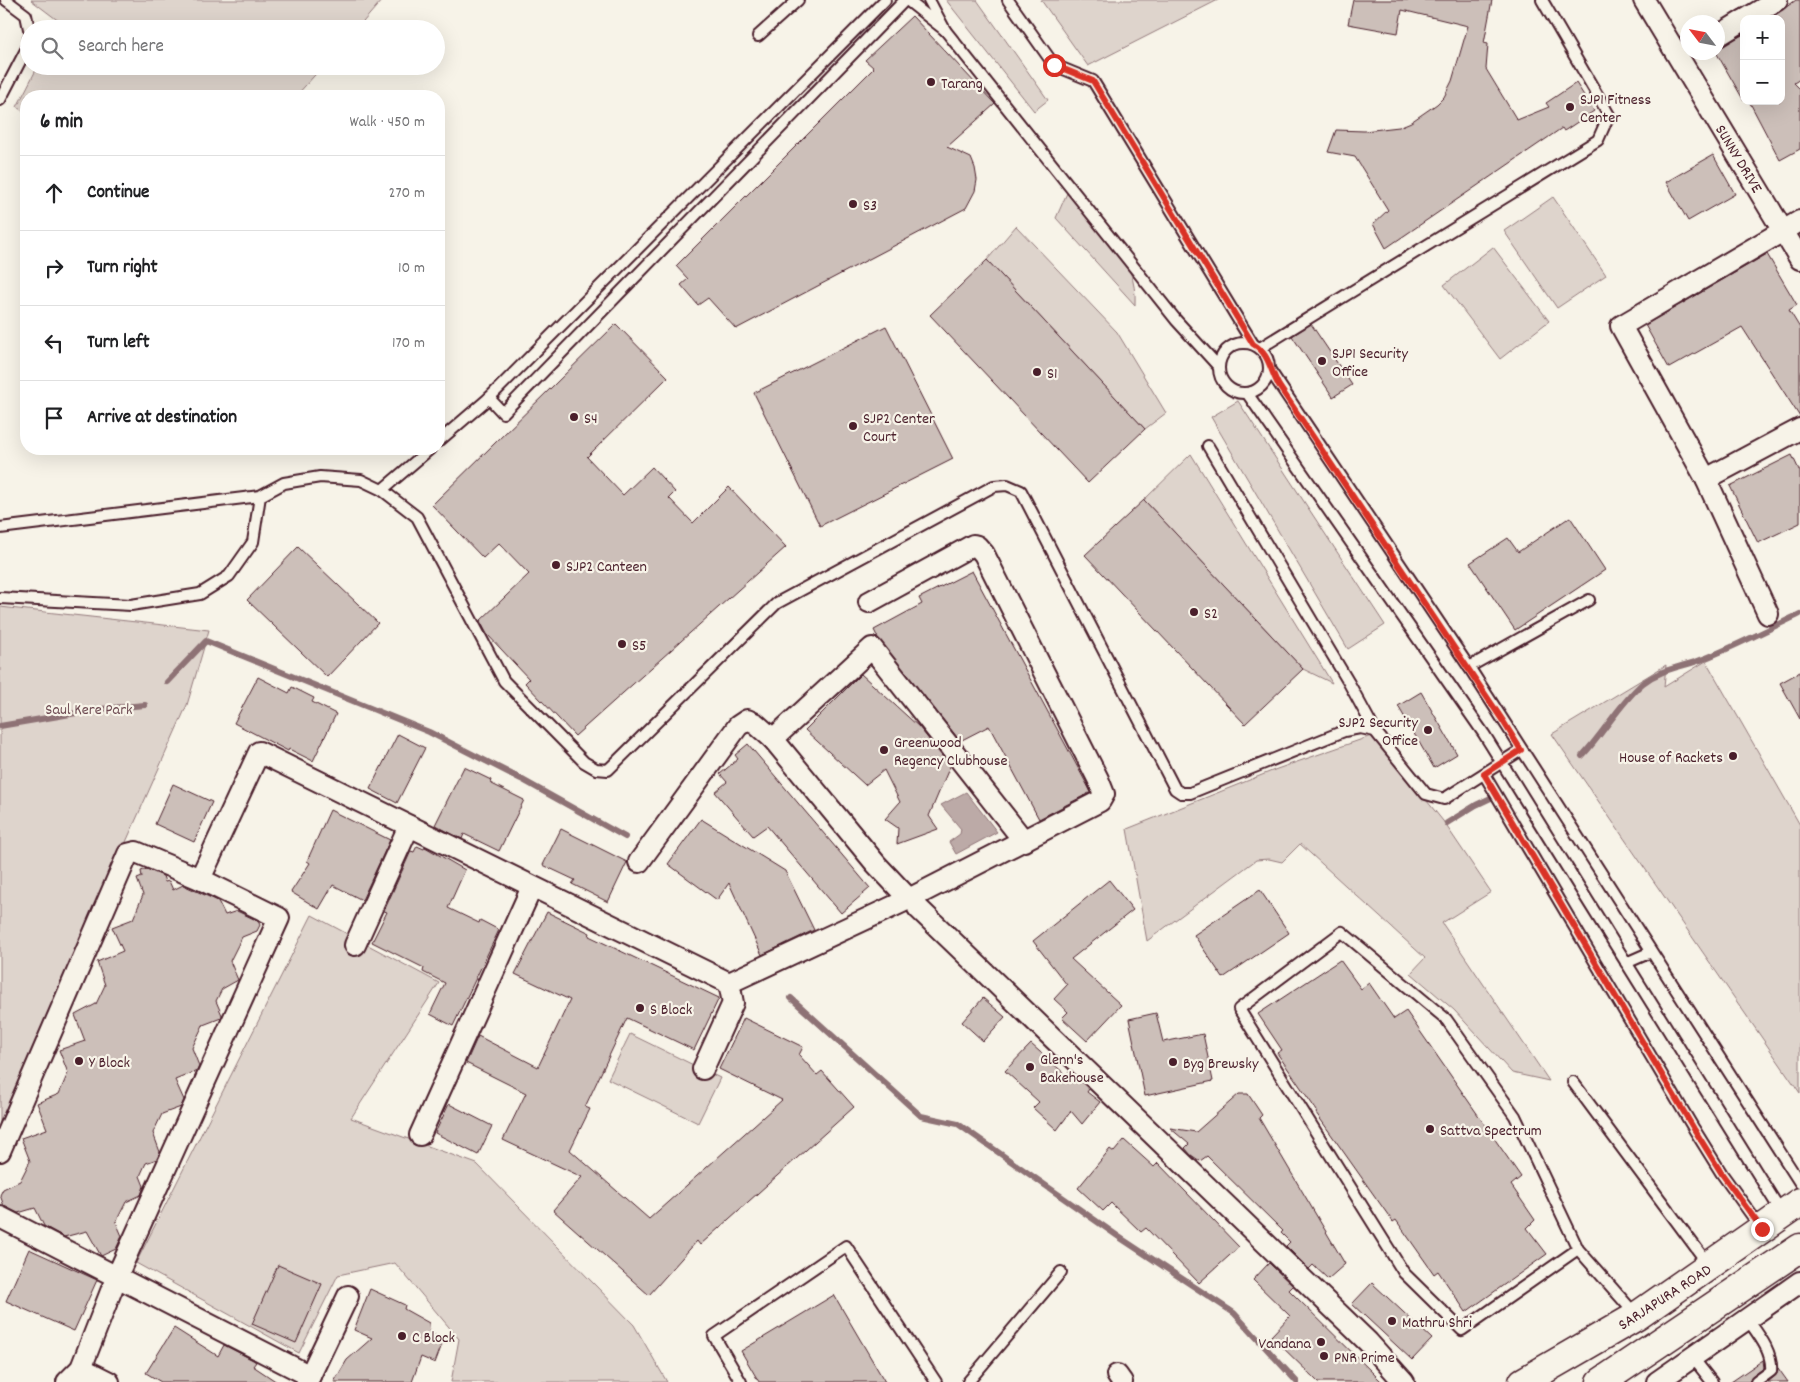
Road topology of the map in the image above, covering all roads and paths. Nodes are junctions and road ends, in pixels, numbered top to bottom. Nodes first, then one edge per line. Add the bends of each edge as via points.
1 (6, 0) edge
2 (798, 0) edge
3 (885, 0) edge
4 (906, 0) edge
5 (930, 0) edge
6 (1008, 0) edge
7 (1542, 0) edge
8 (1644, 0) edge
9 (1777, 0) edge
10 (1752, 15) edge
11 (27, 20) edge
12 (1740, 22) edge
13 (945, 30) junction
14 (1725, 32) edge
15 (758, 36) dead end
16 (1680, 48) edge
17 (1688, 60) edge
18 (20, 61) edge
19 (0, 100) edge
20 (1791, 225) edge
21 (1800, 259) edge
22 (1257, 346) junction
23 (1218, 366) junction
24 (1269, 369) junction
25 (1247, 393) junction
26 (489, 398) junction
27 (1800, 429) edge
28 (445, 436) edge
29 (1208, 446) dead end
30 (423, 455) edge
31 (1706, 479) junction
32 (382, 490) junction
33 (260, 496) junction
34 (0, 528) edge
35 (0, 598) edge
36 (1589, 600) dead end
37 (869, 602) dead end
38 (1768, 614) dead end
39 (1469, 667) junction
40 (1375, 731) junction
41 (773, 739) junction
42 (1521, 750) junction
43 (1501, 762) junction
44 (1484, 774) junction
45 (409, 826) junction
46 (1024, 841) junction
47 (639, 862) dead end
48 (200, 880) junction
49 (532, 887) junction
50 (913, 903) junction
51 (355, 945) dead end
52 (1651, 952) junction
53 (1626, 963) junction
54 (728, 983) junction
55 (703, 1069) dead end
56 (1573, 1082) dead end
57 (420, 1135) dead end
58 (0, 1151) edge
59 (1800, 1184) edge
60 (1781, 1215) edge
61 (0, 1217) edge
62 (1800, 1241) edge
63 (1800, 1248) edge
64 (1578, 1249) junction
65 (1710, 1266) junction
66 (1061, 1272) dead end
67 (116, 1276) junction
68 (1800, 1282) edge
69 (348, 1296) dead end
70 (1637, 1316) junction
71 (1748, 1320) junction
72 (1693, 1358) junction
73 (81, 1368) junction
74 (309, 1379) edge
75 (67, 1382) edge
76 (109, 1382) edge
77 (741, 1382) edge
78 (936, 1382) edge
79 (968, 1382) edge
80 (1404, 1382) edge
81 (1523, 1382) edge
82 (1602, 1382) edge
83 (1657, 1382) edge
84 (1712, 1382) edge
85 (1756, 1382) edge

1 - 11 lane via 26,15
2 - 15 lane
3 - 26 lane
4 - 13 lane
4 - 26 lane via 503,413
5 - 13 lane
6 - 22 lane via 1054,65 1093,81
7 - 22 lane via 1608,115 1598,140
8 - 16 street, SUNNY DRIVE
9 - 10 street
12 - 14 street
13 - 23 lane via 1176,320
17 - 20 street, SUNNY DRIVE
18 - 19 lane
20 - 21 street, SUNNY DRIVE
20 - 31 street via 1621,326
22 - 23 lane via 1238,342 1230,346
22 - 24 lane via 1269,361
23 - 25 lane via 1223,383 1238,393
24 - 25 lane via 1262,385
24 - 39 lane
25 - 43 lane
26 - 28 lane
27 - 31 street
29 - 40 lane
30 - 32 lane
31 - 38 street
32 - 33 lane via 361,480 320,477 284,482
32 - 40 lane via 417,517 504,681 584,762 596,768 608,770 777,603 994,486 1007,485 1021,491 1176,789 1181,793 1190,793 1344,731 1360,728
33 - 34 lane
33 - 35 lane via 253,542 229,576 200,594 131,605
36 - 39 lane
37 - 46 street via 973,545 984,554 1104,794 1096,805
39 - 42 lane
40 - 44 lane via 1426,794 1436,798 1444,799
41 - 46 street via 874,648
41 - 47 street via 747,720 738,726
41 - 50 street via 876,864
42 - 43 lane
42 - 52 lane
43 - 44 lane
43 - 53 lane
44 - 60 lane via 1722,1174
45 - 48 street via 259,752
45 - 49 street
45 - 51 street
46 - 50 street
48 - 58 street via 136,852 128,854
48 - 67 street via 279,918
49 - 54 street
49 - 57 street
50 - 54 street
50 - 80 street via 1361,1336
52 - 53 lane
52 - 59 lane
53 - 60 lane
54 - 55 street via 733,1003
56 - 65 lane
60 - 62 main road
60 - 65 main road, SARJAPURA ROAD
61 - 67 street
63 - 82 main road
64 - 64 lane via 1462,1330 1404,1273 1239,1009 1342,932 1446,1020 1514,1116
64 - 70 lane
65 - 70 main road, SARJAPURA ROAD
66 - 79 lane
67 - 73 street
67 - 74 street
68 - 71 street
69 - 74 street
70 - 81 main road, SARJAPURA ROAD
71 - 72 street
71 - 85 lane via 1766,1347 1772,1364 1771,1371
72 - 83 street
72 - 84 lane
73 - 75 street
73 - 76 street
77 - 78 lane via 714,1336 846,1246

